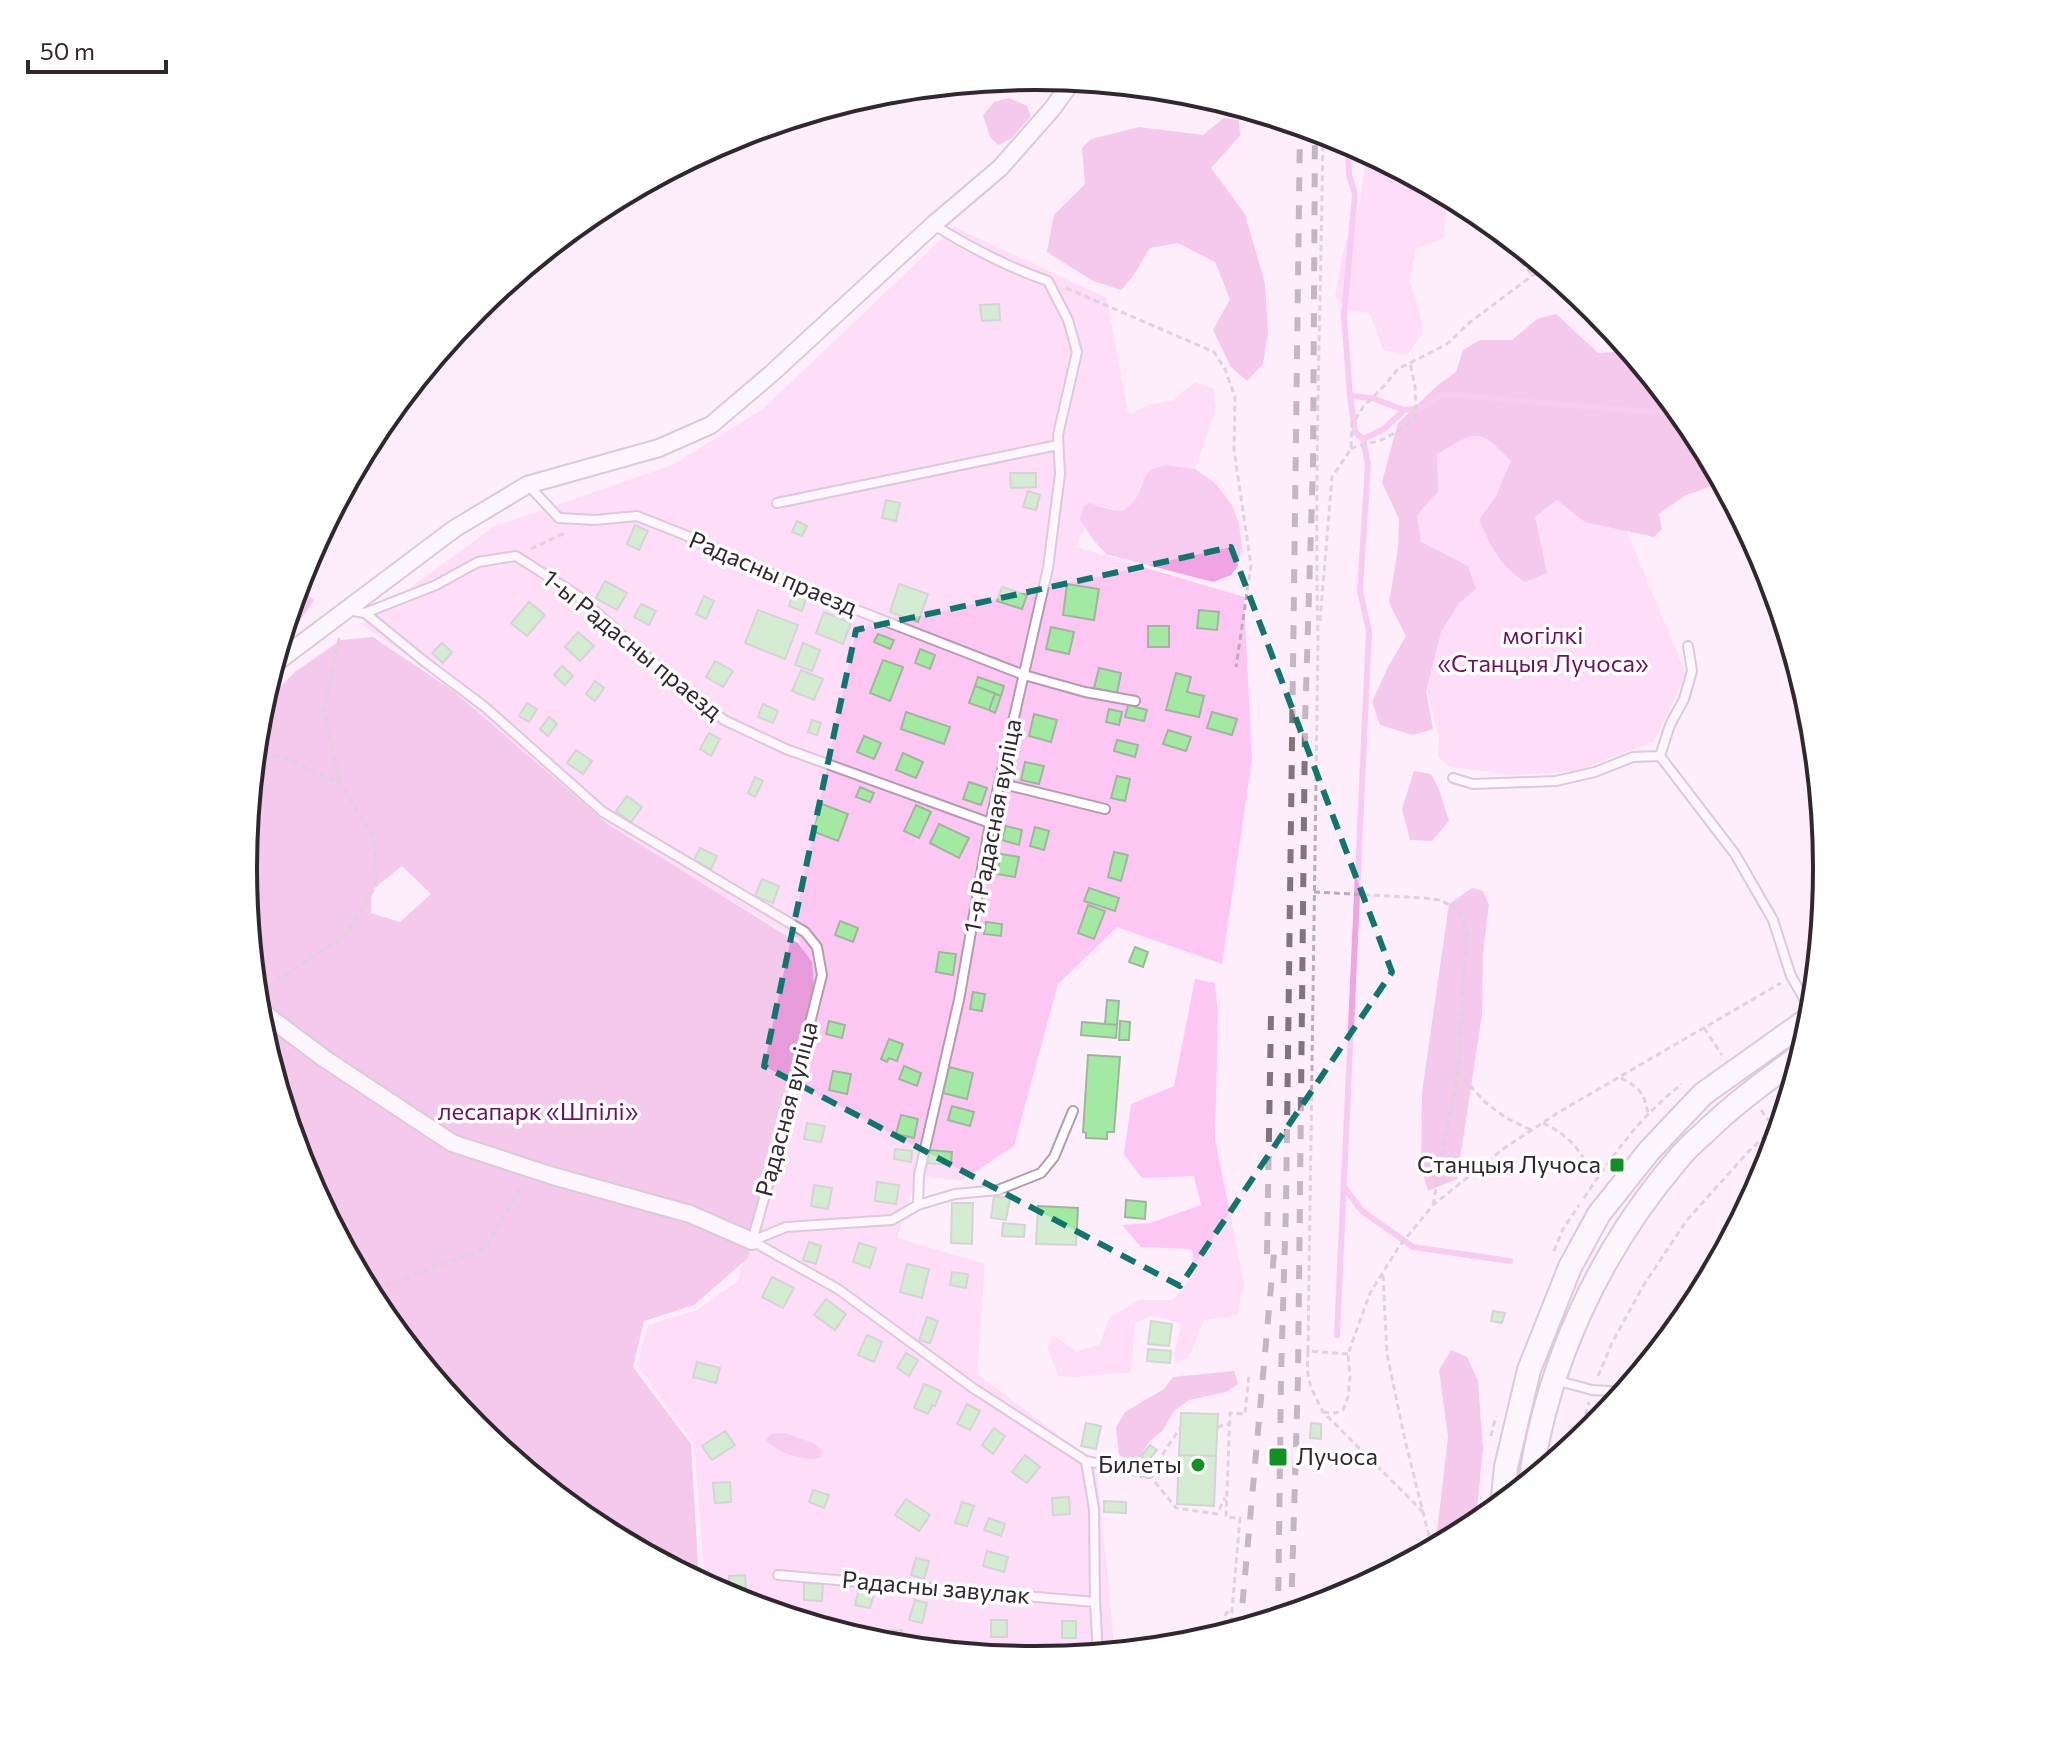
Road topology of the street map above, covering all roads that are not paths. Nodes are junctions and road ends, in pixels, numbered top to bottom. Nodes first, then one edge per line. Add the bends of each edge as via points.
1 (1065, 91) edge
2 (934, 224) junction
3 (1058, 445) junction
4 (527, 485) junction
5 (777, 503) dead end
6 (345, 610) junction
7 (365, 613) junction
8 (1688, 646) dead end
9 (288, 654) edge
10 (1024, 675) junction
11 (1135, 701) dead end
12 (1660, 756) junction
13 (1453, 778) dead end
14 (999, 783) junction
15 (1105, 809) dead end
16 (990, 823) junction
17 (1803, 996) edge
18 (272, 1019) edge
19 (1797, 1027) edge
20 (1788, 1065) edge
21 (1073, 1111) dead end
22 (918, 1205) junction
23 (752, 1241) junction
24 (1529, 1370) junction
25 (1554, 1380) junction
26 (1612, 1391) edge
27 (1086, 1461) junction
28 (1532, 1468) edge
29 (1149, 1473) road end
30 (1504, 1490) edge
31 (778, 1575) dead end
32 (1095, 1602) junction
33 (1097, 1644) edge

1 - 2 street via 1000,168
2 - 3 lane, 1-я Радасная вуліца via 980,253 1048,281 1077,352
2 - 4 street via 711,425 659,448
3 - 5 lane
3 - 10 lane, 1-я Радасная вуліца via 1060,474 1048,568
4 - 6 street via 454,529
4 - 10 lane, Радасны праезд via 559,518 637,516 818,595
6 - 7 lane
6 - 9 street
7 - 16 lane, 1-ы Радасны праезд via 478,562 516,556 577,595 724,720 786,749
7 - 23 lane, Радасная вуліца via 485,707 603,812 805,932 817,947 822,975
8 - 12 lane via 1692,671
10 - 11 lane, Радасны праезд
10 - 14 lane, 1-я Радасная вуліца
12 - 13 lane via 1633,757 1556,781 1473,784
12 - 17 lane via 1735,854 1773,920
14 - 15 lane
14 - 16 lane, 1-я Радасная вуліца
16 - 22 lane, 1-я Радасная вуліца via 959,1000 919,1175
18 - 23 street via 452,1143 690,1214
19 - 24 main road via 1703,1094 1629,1175 1599,1214 1570,1267
20 - 25 main road via 1678,1157 1629,1225 1579,1312
21 - 22 lane via 1054,1157 1041,1173 998,1190
22 - 23 lane via 892,1220 786,1227
23 - 27 lane via 838,1289 973,1388
24 - 25 street
24 - 30 main road
25 - 26 lane
25 - 28 main road
27 - 29 lane
27 - 32 lane via 1094,1509
31 - 32 lane, Радасны завулак
32 - 33 lane

